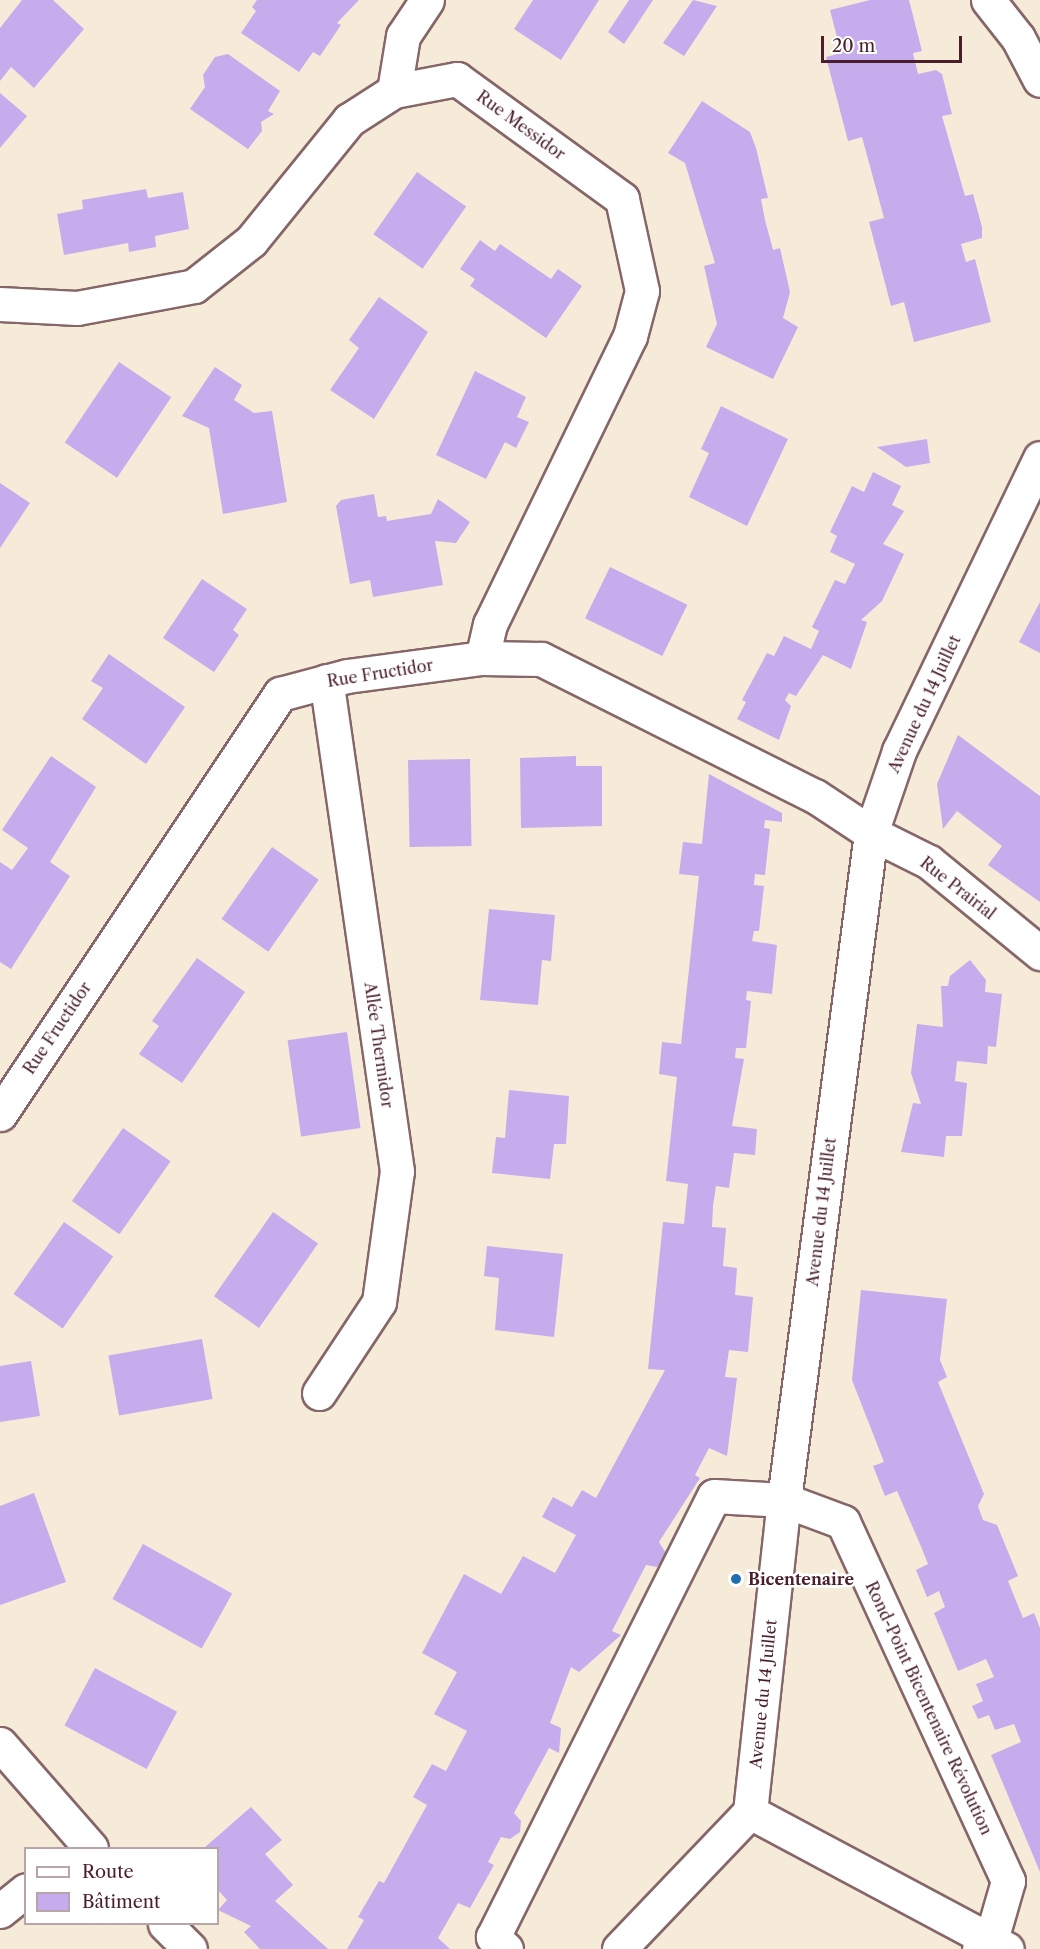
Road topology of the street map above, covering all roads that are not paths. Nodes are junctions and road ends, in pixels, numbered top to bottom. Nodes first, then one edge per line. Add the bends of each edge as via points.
1 (427, 0) edge
2 (988, 0) edge
3 (1040, 80) edge
4 (394, 91) junction
5 (0, 304) edge
6 (1040, 458) edge
7 (482, 658) junction
8 (326, 681) junction
9 (871, 833) junction
10 (1040, 952) edge
11 (0, 1114) edge
12 (319, 1393) dead end
13 (784, 1500) junction
14 (0, 1744) edge
15 (750, 1812) junction
16 (85, 1846) edge
17 (24, 1892) edge
18 (0, 1911) edge
19 (167, 1925) edge
20 (992, 1946) edge
21 (190, 1949) edge
22 (506, 1949) edge
23 (619, 1949) edge

1 - 4 street via 403,36
2 - 3 street via 1018,38
4 - 5 street, Rue Messidor via 349,120 252,241 194,286 77,308
4 - 7 street, Rue Messidor via 457,79 622,199 642,291 630,336 490,624
6 - 9 street, Avenue du 14 Juillet via 899,751
7 - 8 street, Rue Fructidor
7 - 9 street, Rue Fructidor via 541,659 815,796
8 - 11 street, Rue Fructidor via 280,693
8 - 12 street, Allée Thermidor via 397,1171 379,1302
9 - 10 street, Rue Prairial via 929,862
9 - 13 street, Avenue du 14 Juillet
13 - 15 street, Avenue du 14 Juillet
13 - 20 street, Rond-Point Bicentenaire Révolution via 843,1522 1008,1881
13 - 22 street, Rond-Point Bicentenaire Révolution via 714,1496 493,1937
14 - 16 street
15 - 20 street
15 - 23 street
17 - 18 street
19 - 21 street

